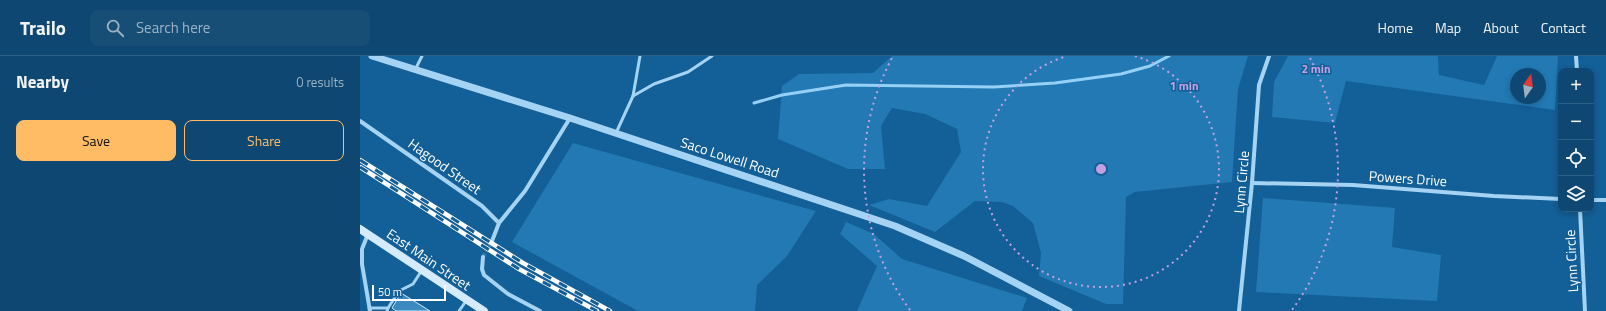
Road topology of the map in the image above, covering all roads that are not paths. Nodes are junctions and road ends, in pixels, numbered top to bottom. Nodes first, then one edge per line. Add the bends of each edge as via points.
1 (372, 56) edge
2 (422, 56) edge
3 (640, 56) edge
4 (712, 56) edge
5 (1269, 56) edge
6 (1576, 56) edge
7 (1577, 68) edge
8 (415, 70) junction
9 (633, 96) junction
10 (570, 118) junction
11 (360, 121) edge
12 (616, 133) junction
13 (1252, 183) junction
14 (1558, 199) edge
15 (1594, 200) edge
16 (1606, 200) edge
17 (1580, 212) edge
18 (499, 223) junction
19 (360, 229) edge
20 (368, 234) junction
21 (492, 241) tunnel mouth
22 (483, 257) tunnel mouth
23 (422, 270) junction
24 (467, 300) junction
25 (387, 309) edge
26 (369, 310) edge
27 (459, 311) edge
28 (484, 311) edge
29 (540, 311) edge
30 (1069, 311) edge
31 (1239, 311) edge
32 (1585, 311) edge

1 - 8 street, Saco Lowell Road
2 - 8 lane
3 - 9 lane
4 - 9 lane via 688,72 654,84
5 - 13 street, Lynn Circle via 1259,85
6 - 7 street
8 - 10 street, Saco Lowell Road
9 - 12 lane
10 - 12 street, Saco Lowell Road
10 - 18 street via 525,191
11 - 18 street, Hagood Street via 482,206
12 - 30 street, Saco Lowell Road via 895,226 964,256
13 - 14 street, Powers Drive via 1353,185
13 - 31 street, Lynn Circle
15 - 16 street
17 - 32 street, Lynn Circle
18 - 21 street
19 - 20 main road, East Main Street
20 - 23 main road, East Main Street
20 - 26 street via 362,249 362,264
22 - 29 street via 484,275 508,294
23 - 24 main road, East Main Street
23 - 25 lane via 413,284 399,291
24 - 27 lane
24 - 28 main road, East Main Street
25 - 26 lane

